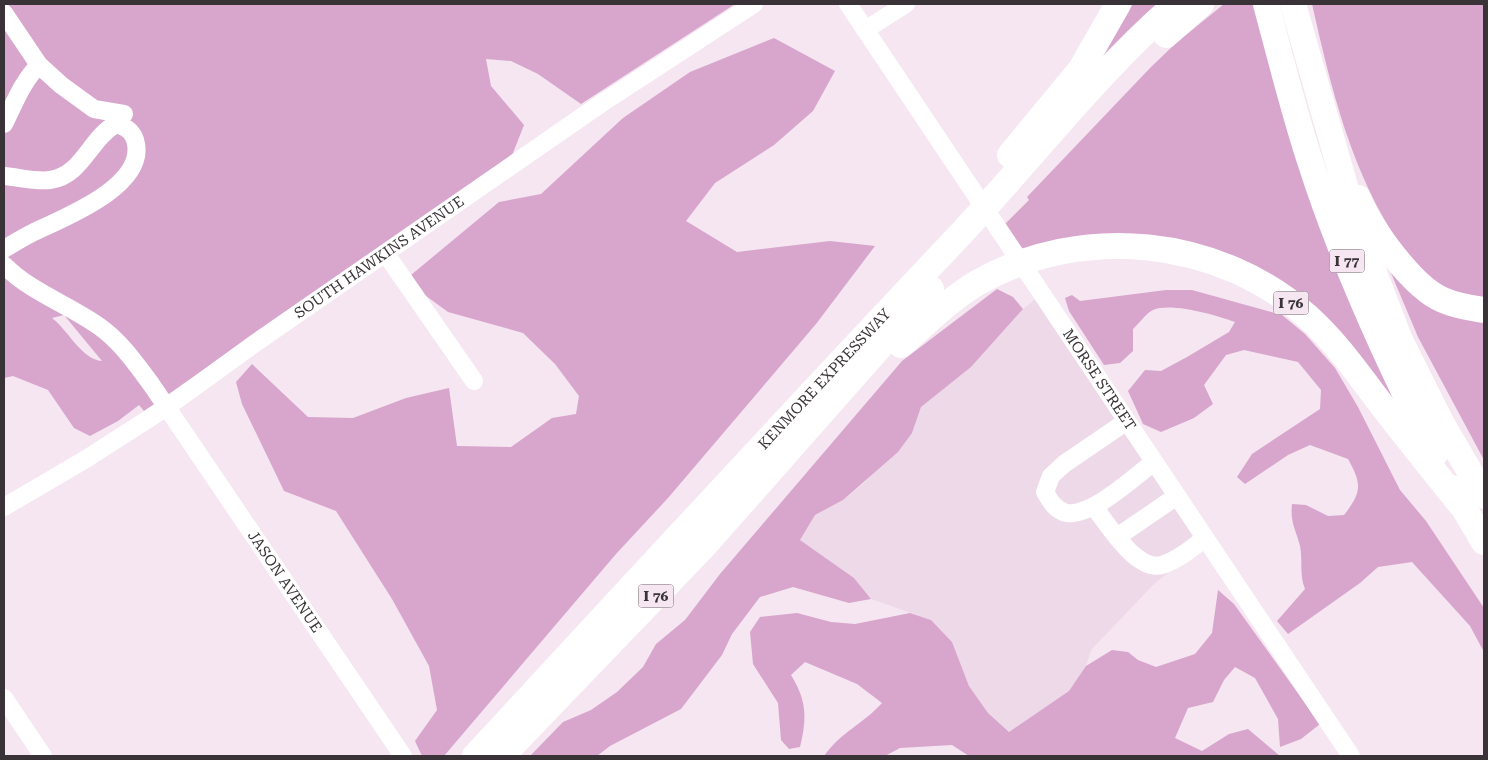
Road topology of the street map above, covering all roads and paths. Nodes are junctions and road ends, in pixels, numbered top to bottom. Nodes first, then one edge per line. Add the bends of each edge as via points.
1 (754, 4) edge
2 (848, 4) edge
3 (906, 4) edge
4 (1118, 4) edge
5 (1176, 4) edge
6 (1201, 4) edge
7 (1266, 4) edge
8 (1293, 4) edge
9 (9, 20) edge
10 (865, 30) junction
11 (1305, 44) junction
12 (39, 65) junction
13 (124, 114) dead end
14 (4, 124) edge
15 (4, 176) edge
16 (1011, 179) junction
17 (957, 238) junction
18 (4, 249) edge
19 (386, 254) junction
20 (4, 265) edge
21 (1484, 310) edge
22 (474, 381) dead end
23 (167, 407) junction
24 (1127, 421) junction
25 (806, 431) junction
26 (1154, 462) junction
27 (1177, 496) junction
28 (1472, 500) edge
29 (1094, 506) junction
30 (4, 507) edge
31 (1117, 536) junction
32 (1205, 538) junction
33 (1484, 542) edge
34 (4, 698) edge
35 (43, 756) edge
36 (403, 756) edge
37 (475, 756) edge
38 (502, 756) edge
39 (1351, 756) edge

1 - 19 street, SOUTH HAWKINS AVENUE via 599,105
2 - 10 street, MORSE STREET
3 - 10 street
4 - 16 highway
5 - 16 highway via 1118,59
6 - 16 highway
7 - 28 highway, I 77 via 1307,152 1333,226 1409,403
8 - 11 highway, I 77
9 - 12 street
10 - 24 street, MORSE STREET
11 - 21 highway via 1360,201 1393,256 1422,287 1442,300
11 - 28 highway, I 77 via 1357,228 1399,338 1442,424
12 - 13 street via 94,109
12 - 14 street via 19,91
15 - 18 street via 48,181 63,177 77,165 102,133 116,124 125,126 135,141 137,150 132,165 119,183 97,202
16 - 17 highway
17 - 25 highway
17 - 37 highway, I 76 via 816,375 723,487
19 - 22 street
19 - 23 street, SOUTH HAWKINS AVENUE
20 - 23 street, JASON AVENUE via 42,295 101,327 125,349
23 - 30 street, SOUTH HAWKINS AVENUE
23 - 36 street, JASON AVENUE
24 - 26 street, MORSE STREET
24 - 29 street via 1064,464 1051,476 1045,492 1052,505 1067,513
25 - 28 highway, I 76 via 931,318 976,284 1041,256 1097,247 1170,250 1211,260 1261,283 1307,316
25 - 38 highway, KENMORE EXPRESSWAY / I 76 via 697,552
26 - 27 street, MORSE STREET
26 - 29 street
27 - 31 street
27 - 32 street, MORSE STREET
28 - 33 highway, I 76
29 - 31 street
31 - 32 street via 1136,557 1151,566 1178,558
32 - 39 street, MORSE STREET
34 - 35 street

